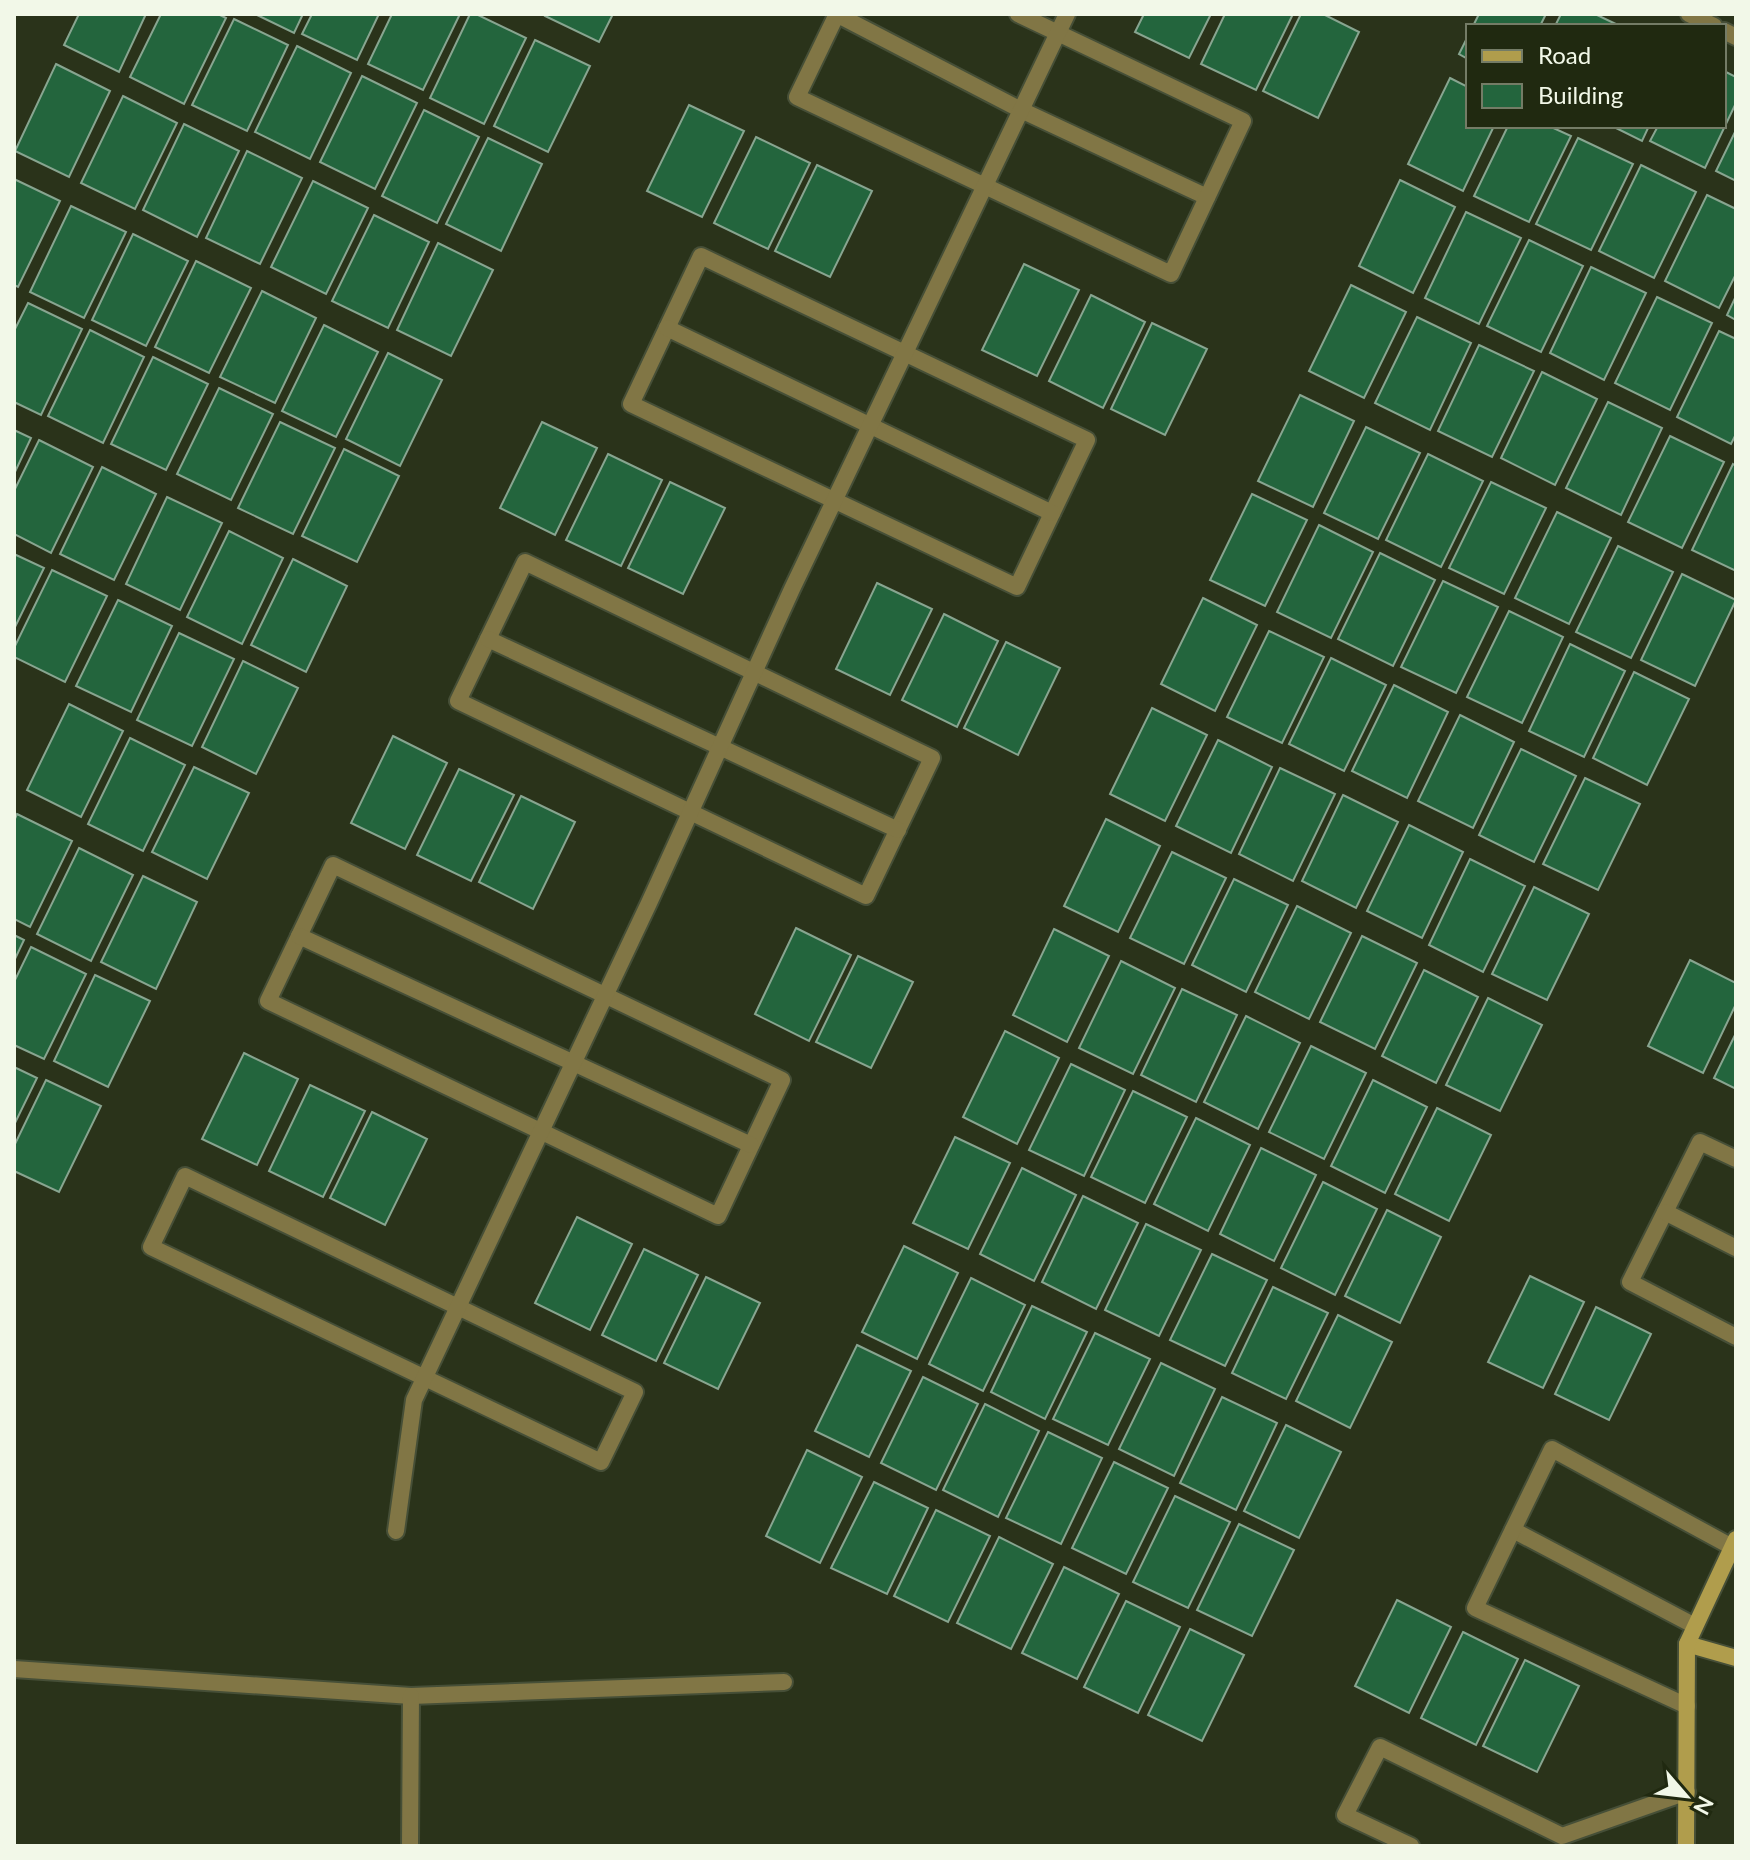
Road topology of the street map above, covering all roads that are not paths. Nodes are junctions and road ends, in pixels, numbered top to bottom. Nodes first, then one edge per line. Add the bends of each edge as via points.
1 (836, 14) edge
2 (1018, 14) edge
3 (1067, 14) edge
4 (1689, 14) edge
5 (1710, 24) edge
6 (1058, 33) junction
7 (1021, 110) junction
8 (984, 186) junction
9 (1207, 197) junction
10 (667, 328) junction
11 (904, 352) junction
12 (870, 425) junction
13 (834, 500) junction
14 (1052, 513) junction
15 (488, 639) junction
16 (754, 672) junction
17 (720, 747) junction
18 (690, 812) junction
19 (898, 830) junction
20 (299, 936) junction
21 (604, 995) junction
22 (573, 1062) junction
23 (540, 1131) junction
24 (751, 1145) junction
25 (1736, 1159) edge
26 (1665, 1212) junction
27 (1736, 1248) edge
28 (457, 1307) junction
29 (1736, 1337) edge
30 (424, 1377) junction
31 (1513, 1530) junction
32 (396, 1531) dead end
33 (1734, 1543) edge
34 (1695, 1626) junction
35 (1687, 1644) junction
36 (1736, 1658) edge
37 (14, 1669) edge
38 (784, 1682) dead end
39 (411, 1696) junction
40 (1687, 1706) junction
41 (1687, 1792) junction
42 (410, 1846) edge
43 (1411, 1846) edge
44 (1686, 1846) edge

1 - 7 street
1 - 8 street via 797,97
2 - 6 street
3 - 6 street
4 - 5 street
6 - 7 street
6 - 9 street via 1243,121
7 - 8 street
7 - 9 street
8 - 9 street via 1171,274
8 - 11 street
10 - 11 street via 701,256
10 - 12 street
10 - 13 street via 631,404
11 - 12 street
11 - 14 street via 1087,440
12 - 13 street
12 - 14 street
13 - 14 street via 1017,587
13 - 16 street
15 - 16 street via 525,562
15 - 17 street
15 - 18 street via 458,701
16 - 17 street
16 - 19 street via 932,758
17 - 18 street
17 - 19 street
18 - 19 street via 866,896
18 - 21 street
20 - 21 street via 333,865
20 - 22 street
20 - 23 street via 268,1001
21 - 22 street
21 - 24 street via 782,1080
22 - 23 street
22 - 24 street
23 - 24 street via 718,1216
23 - 28 street
25 - 26 street via 1700,1142
26 - 27 street
26 - 29 street via 1630,1282
28 - 30 street
28 - 30 street via 635,1392 601,1462
28 - 30 street via 185,1176 151,1247
30 - 32 street via 414,1400
31 - 33 street via 1552,1449
31 - 34 street
31 - 40 street via 1475,1608
33 - 34 main road
34 - 35 main road
35 - 36 main road
35 - 40 main road
37 - 39 street
38 - 39 street
39 - 42 street
40 - 41 main road
41 - 43 street via 1562,1836 1380,1747 1345,1815
41 - 44 main road

